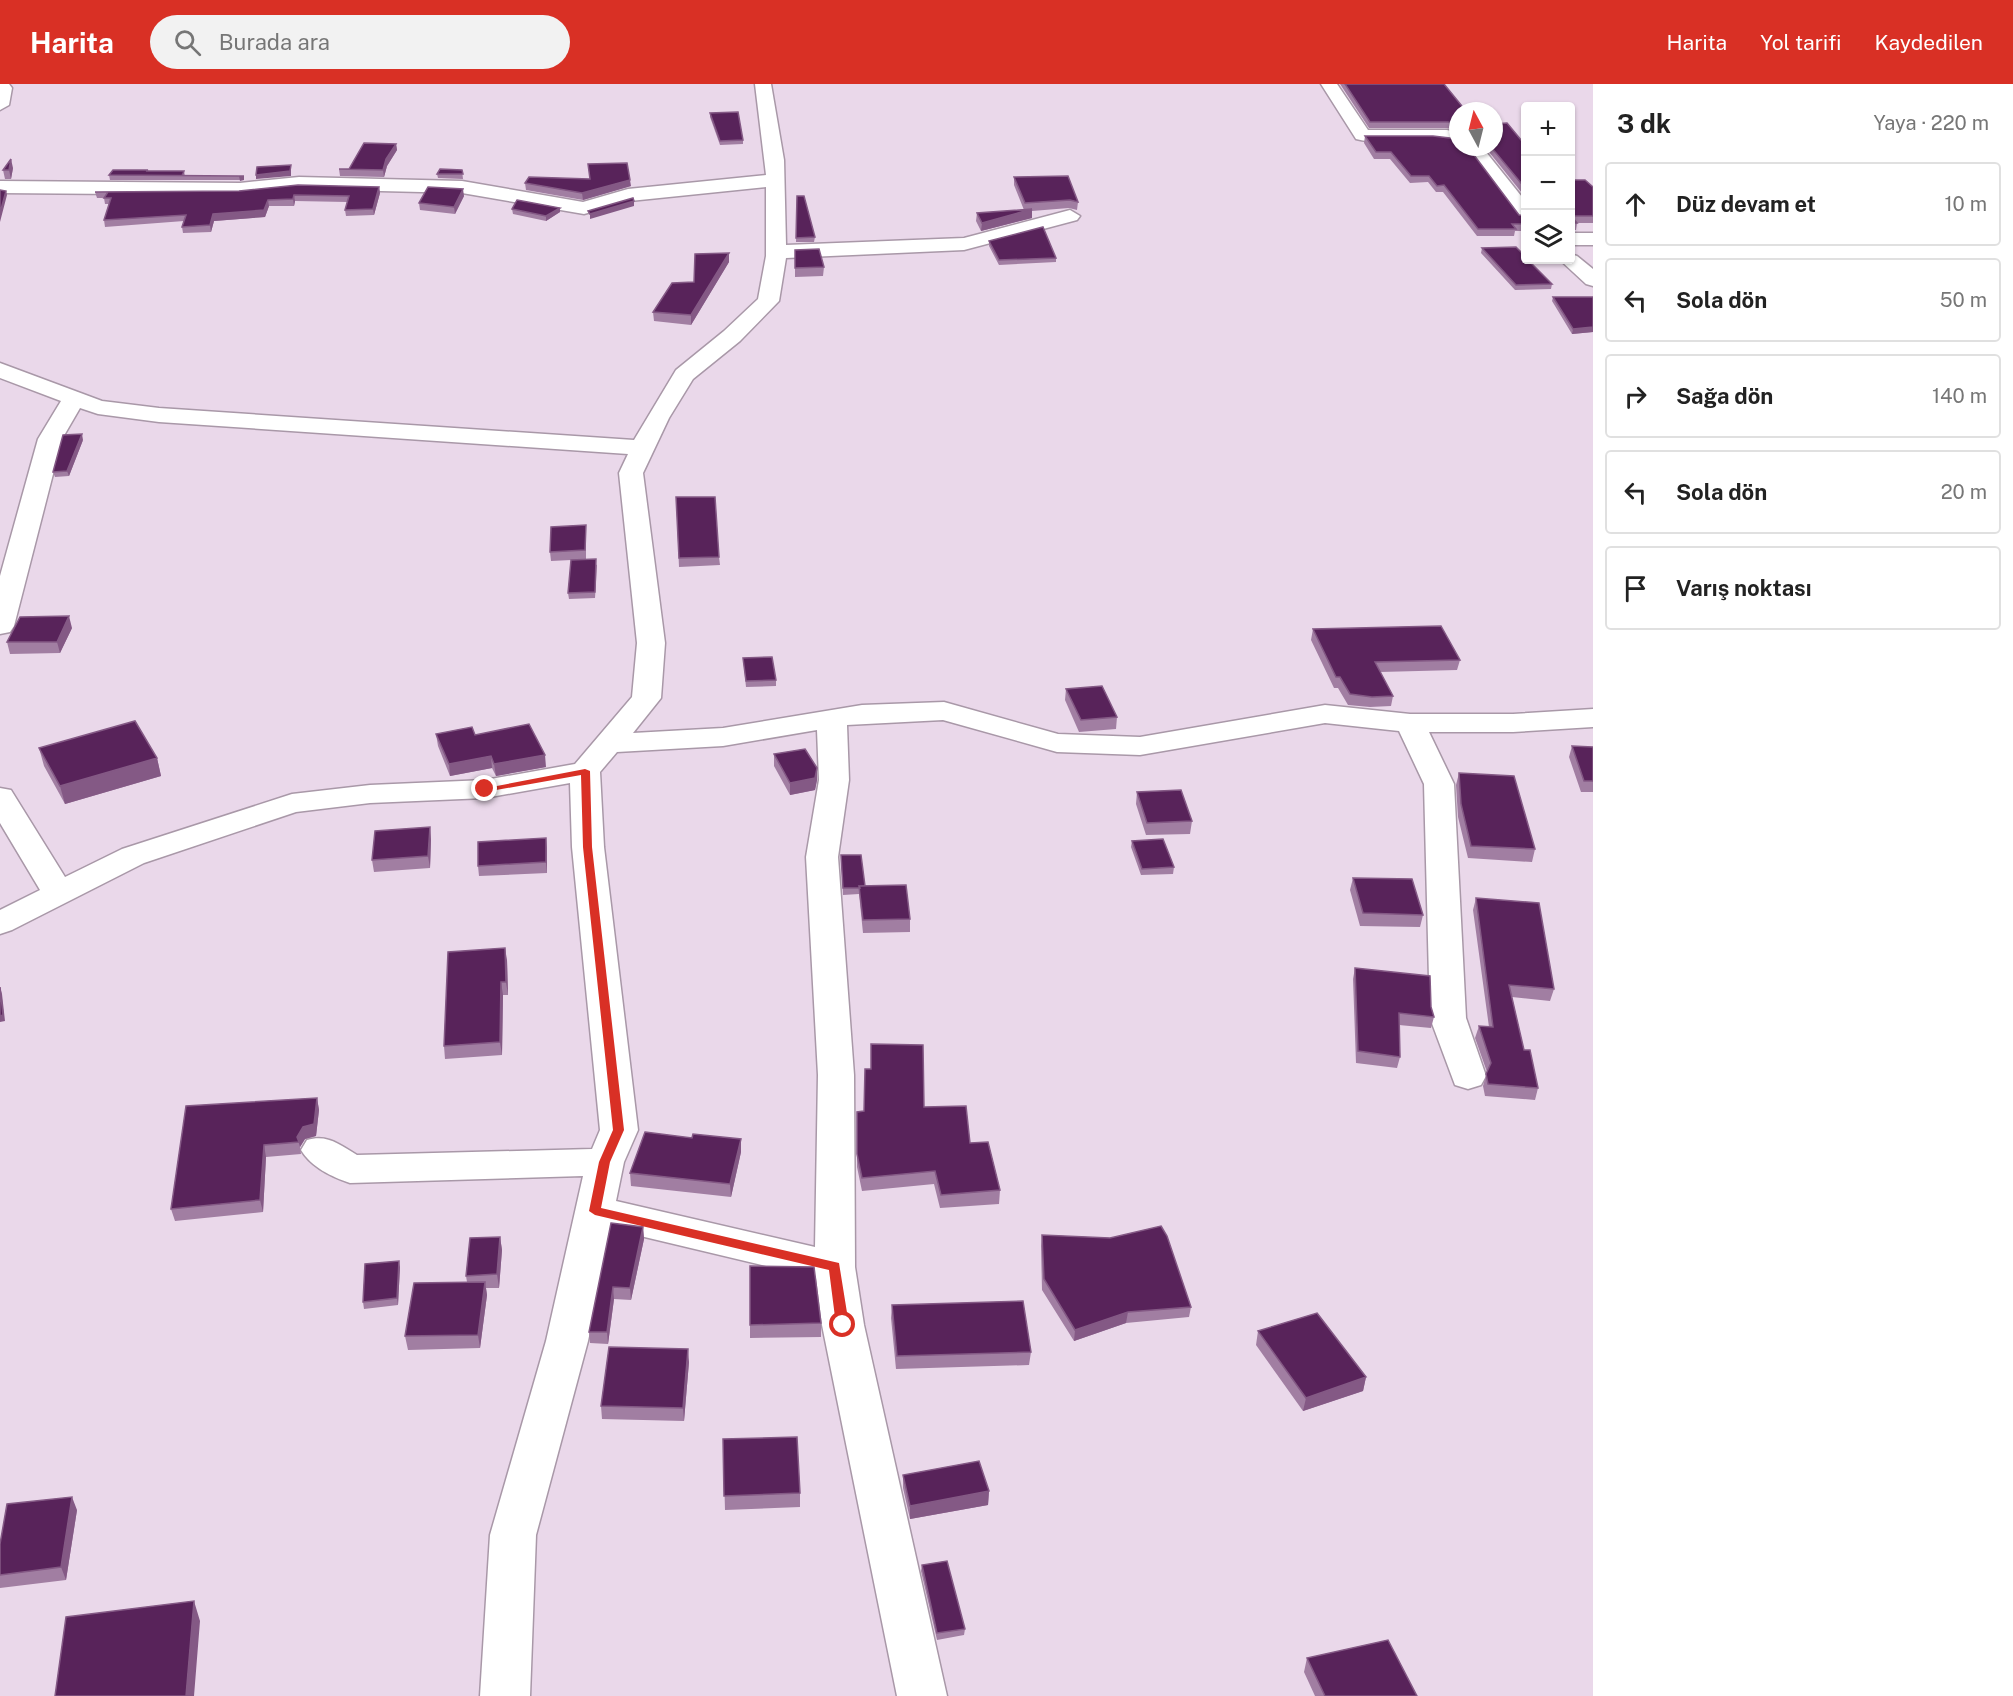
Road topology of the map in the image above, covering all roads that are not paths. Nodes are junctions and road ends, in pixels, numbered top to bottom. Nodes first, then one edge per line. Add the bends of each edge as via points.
1 (763, 84) edge
2 (1329, 84) edge
3 (5, 87) edge
4 (0, 105) edge
5 (1449, 137) edge
6 (1480, 156) edge
7 (775, 180) junction
8 (0, 187) edge
9 (1521, 210) edge
10 (1070, 216) dead end
11 (1575, 239) edge
12 (1593, 239) edge
13 (776, 252) junction
14 (1575, 264) edge
15 (1593, 280) edge
16 (0, 370) edge
17 (74, 398) junction
18 (643, 448) junction
19 (0, 626) edge
20 (1593, 718) edge
21 (832, 719) junction
22 (1410, 723) junction
23 (608, 743) junction
24 (585, 771) junction
25 (0, 797) edge
26 (59, 894) junction
27 (0, 923) edge
28 (1467, 1076) dead end
29 (320, 1150) dead end
30 (605, 1162) junction
31 (595, 1211) junction
32 (834, 1267) junction
33 (505, 1696) edge
34 (922, 1696) edge

1 - 7 street
2 - 5 street via 1362,135
3 - 4 street
6 - 9 street
7 - 8 street via 628,195 584,208 462,187 299,183 240,189
7 - 13 street
10 - 13 street via 964,244
11 - 12 street
13 - 18 street via 768,301 684,375
14 - 15 street
16 - 17 street
17 - 18 street via 98,407 159,415
17 - 19 street via 50,439
18 - 23 street via 631,473 651,643 646,698
20 - 22 street
21 - 22 street via 944,711 1057,743 1140,746 1325,714
21 - 23 street via 723,737
21 - 32 street via 834,780 822,857 836,1075
22 - 28 street via 1439,784 1448,1018
23 - 24 street
24 - 26 street via 485,789 292,803 133,856
24 - 30 street via 588,847 619,1130
25 - 26 street
26 - 27 street
29 - 30 street via 350,1168
30 - 31 street
31 - 32 street
31 - 33 street via 567,1341 513,1535
32 - 34 street

